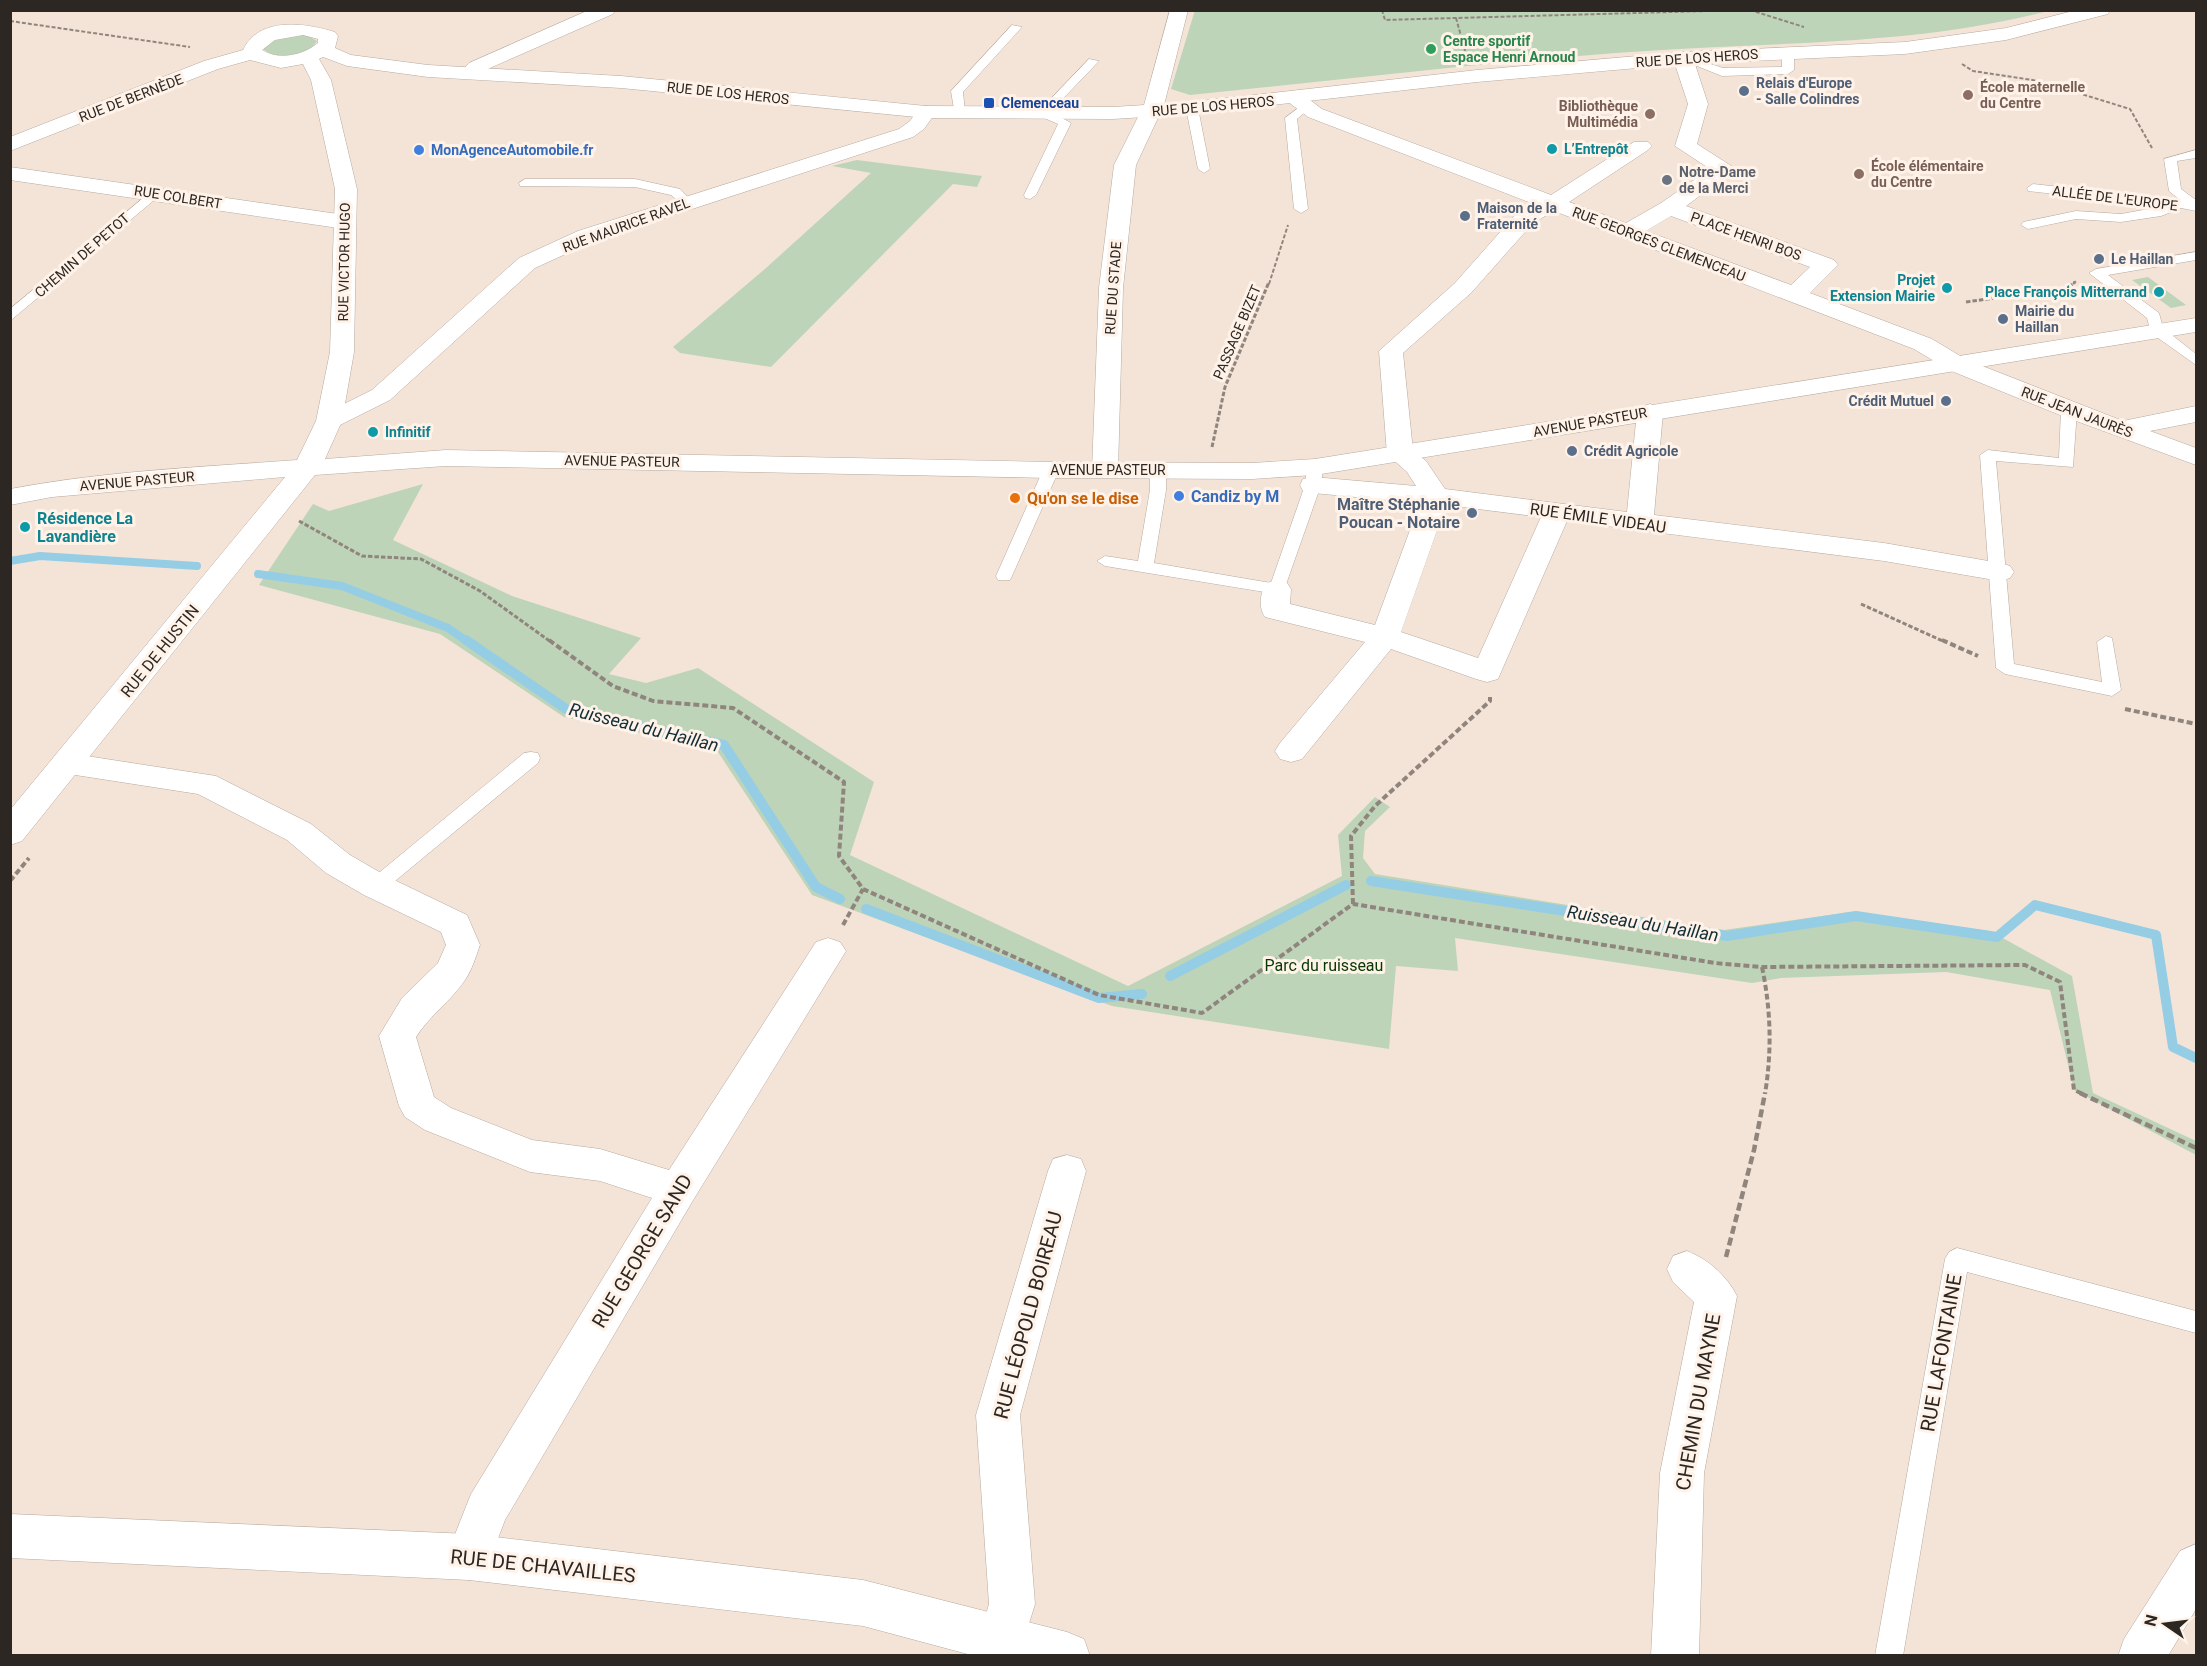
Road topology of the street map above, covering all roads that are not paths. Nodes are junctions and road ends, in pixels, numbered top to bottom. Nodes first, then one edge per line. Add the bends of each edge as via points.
1 (606, 10) edge
2 (1179, 10) edge
3 (2102, 10) edge
4 (305, 20) edge
5 (1016, 27) dead end
6 (253, 53) junction
7 (316, 53) junction
8 (1683, 58) junction
9 (1093, 61) dead end
10 (362, 63) junction
11 (469, 74) junction
12 (321, 80) junction
13 (1299, 103) junction
14 (1192, 108) junction
15 (926, 112) junction
16 (959, 112) junction
17 (1150, 112) junction
18 (1046, 114) junction
19 (10, 145) edge
20 (1641, 146) dead end
21 (2196, 154) edge
22 (1204, 170) dead end
23 (10, 173) edge
24 (525, 183) dead end
25 (2033, 188) dead end
26 (154, 194) junction
27 (1030, 195) dead end
28 (686, 203) junction
29 (1553, 203) junction
30 (2177, 205) junction
31 (2196, 207) edge
32 (1669, 208) junction
33 (1301, 209) road end
34 (345, 222) junction
35 (2028, 225) dead end
36 (1626, 232) junction
37 (2196, 256) edge
38 (1793, 296) junction
39 (10, 317) edge
40 (2196, 325) edge
41 (2156, 330) junction
42 (2196, 361) edge
43 (1958, 365) junction
44 (2069, 410) junction
45 (1650, 412) junction
46 (2196, 414) edge
47 (329, 421) junction
48 (2124, 429) junction
49 (1400, 454) junction
50 (2196, 457) edge
51 (307, 468) junction
52 (1051, 470) junction
53 (1105, 470) junction
54 (1158, 471) junction
55 (1314, 476) junction
56 (10, 496) edge
57 (1436, 496) junction
58 (1557, 512) junction
59 (1640, 523) junction
60 (1105, 561) dead end
61 (1145, 567) junction
62 (2000, 572) junction
63 (1004, 576) dead end
64 (1277, 588) junction
65 (1385, 637) junction
66 (2106, 642) dead end
67 (1291, 751) dead end
68 (531, 758) dead end
69 (67, 764) junction
70 (10, 833) edge
71 (376, 886) junction
72 (828, 951) road end
73 (1067, 1171) dead end
74 (678, 1190) junction
75 (1702, 1282) road end
76 (2196, 1322) edge
77 (10, 1536) edge
78 (469, 1557) junction
79 (2196, 1567) edge
80 (1002, 1639) junction
81 (1067, 1656) edge
82 (1675, 1656) edge
83 (1889, 1656) edge
84 (2140, 1656) edge

1 - 11 street via 476,67
2 - 17 street, RUE DU STADE
3 - 8 street, RUE DE LOS HEROS via 2006,34 1931,45 1838,53
4 - 6 street via 261,39
4 - 7 street, RUE VICTOR HUGO via 330,40
5 - 16 lane via 957,91
6 - 7 street via 274,61
6 - 19 street, RUE DE BERNÈDE via 211,65
7 - 10 street, RUE DE LOS HEROS
7 - 12 street, RUE VICTOR HUGO
8 - 13 street, RUE DE LOS HEROS via 1477,76
8 - 32 street via 1698,104 1686,146 1725,169
9 - 18 lane
10 - 11 street, RUE DE LOS HEROS
10 - 12 street
11 - 15 street, RUE DE LOS HEROS via 621,82
12 - 34 street, RUE VICTOR HUGO via 346,189
13 - 14 street, RUE DE LOS HEROS
13 - 29 street, RUE GEORGES CLEMENCEAU via 1315,113
13 - 33 lane via 1291,118
14 - 17 street, RUE DE LOS HEROS
14 - 22 lane
15 - 16 street, RUE DE LOS HEROS
15 - 28 street, RUE MAURICE RAVEL via 906,133
16 - 18 street, RUE DE LOS HEROS
17 - 18 street, RUE DE LOS HEROS
17 - 53 street, RUE DU STADE via 1125,165 1111,288
18 - 27 lane via 1065,123
20 - 29 street
21 - 31 lane, ALLÉE DE L'EUROPE via 2170,159 2175,191
23 - 26 street, RUE COLBERT
24 - 28 lane via 635,183 675,192
25 - 30 lane, ALLÉE DE L'EUROPE
26 - 34 street, RUE COLBERT
26 - 39 lane, CHEMIN DE PETOT
28 - 47 street, RUE MAURICE RAVEL via 586,236 527,263 381,395
29 - 36 street, RUE GEORGES CLEMENCEAU
29 - 49 street via 1524,219 1463,288 1391,351
30 - 31 lane, ALLÉE DE L'EUROPE
30 - 35 lane via 2161,212 2121,218 2076,215
32 - 36 street, PLACE HENRI BOS
32 - 38 street, PLACE HENRI BOS via 1826,265
34 - 47 street, RUE VICTOR HUGO via 342,352
36 - 38 street, RUE GEORGES CLEMENCEAU
37 - 41 lane via 2096,273 2154,316
38 - 43 street, RUE GEORGES CLEMENCEAU via 1923,344
40 - 41 street, AVENUE PASTEUR
41 - 42 lane
41 - 43 street, AVENUE PASTEUR
43 - 44 street, RUE JEAN JAURÈS
43 - 45 street, AVENUE PASTEUR
44 - 48 street, RUE JEAN JAURÈS
44 - 62 lane via 2067,464 1988,455
45 - 49 street, AVENUE PASTEUR
45 - 59 street
46 - 48 street
47 - 51 street, RUE VICTOR HUGO
48 - 50 street, RUE JEAN JAURÈS
49 - 55 street, AVENUE PASTEUR
49 - 57 street via 1417,467
51 - 52 street, AVENUE PASTEUR via 466,458
51 - 56 street, AVENUE PASTEUR via 124,482
51 - 69 street, RUE DE HUSTIN
52 - 53 street, AVENUE PASTEUR
52 - 63 lane
53 - 54 street, AVENUE PASTEUR
54 - 55 street, AVENUE PASTEUR
54 - 61 lane
55 - 57 street, RUE ÉMILE VIDEAU
55 - 64 lane
57 - 58 street, RUE ÉMILE VIDEAU
57 - 65 street
58 - 59 street, RUE ÉMILE VIDEAU
58 - 65 street via 1487,672
59 - 62 street, RUE ÉMILE VIDEAU via 1884,552
60 - 61 lane
61 - 64 lane
62 - 66 lane via 2005,668 2112,690
64 - 65 street via 1275,610
65 - 67 street
68 - 71 lane
69 - 70 street, RUE DE HUSTIN
69 - 71 street via 205,784 298,832 338,864
71 - 74 street via 455,924 463,945 452,971 415,1008 397,1036 418,1106 438,1119 530,1156 600,1165
72 - 74 street, RUE GEORGE SAND
73 - 80 street, RUE LÉOPOLD BOIREAU via 998,1415 1012,1604
74 - 78 street, RUE GEORGE SAND via 487,1509
75 - 82 street, CHEMIN DU MAYNE via 1682,1473
76 - 83 lane, RUE LAFONTAINE via 1957,1259
77 - 78 street, RUE DE CHAVAILLES
78 - 80 street, RUE DE CHAVAILLES via 863,1603
79 - 84 street
80 - 81 street, RUE DE CHAVAILLES

